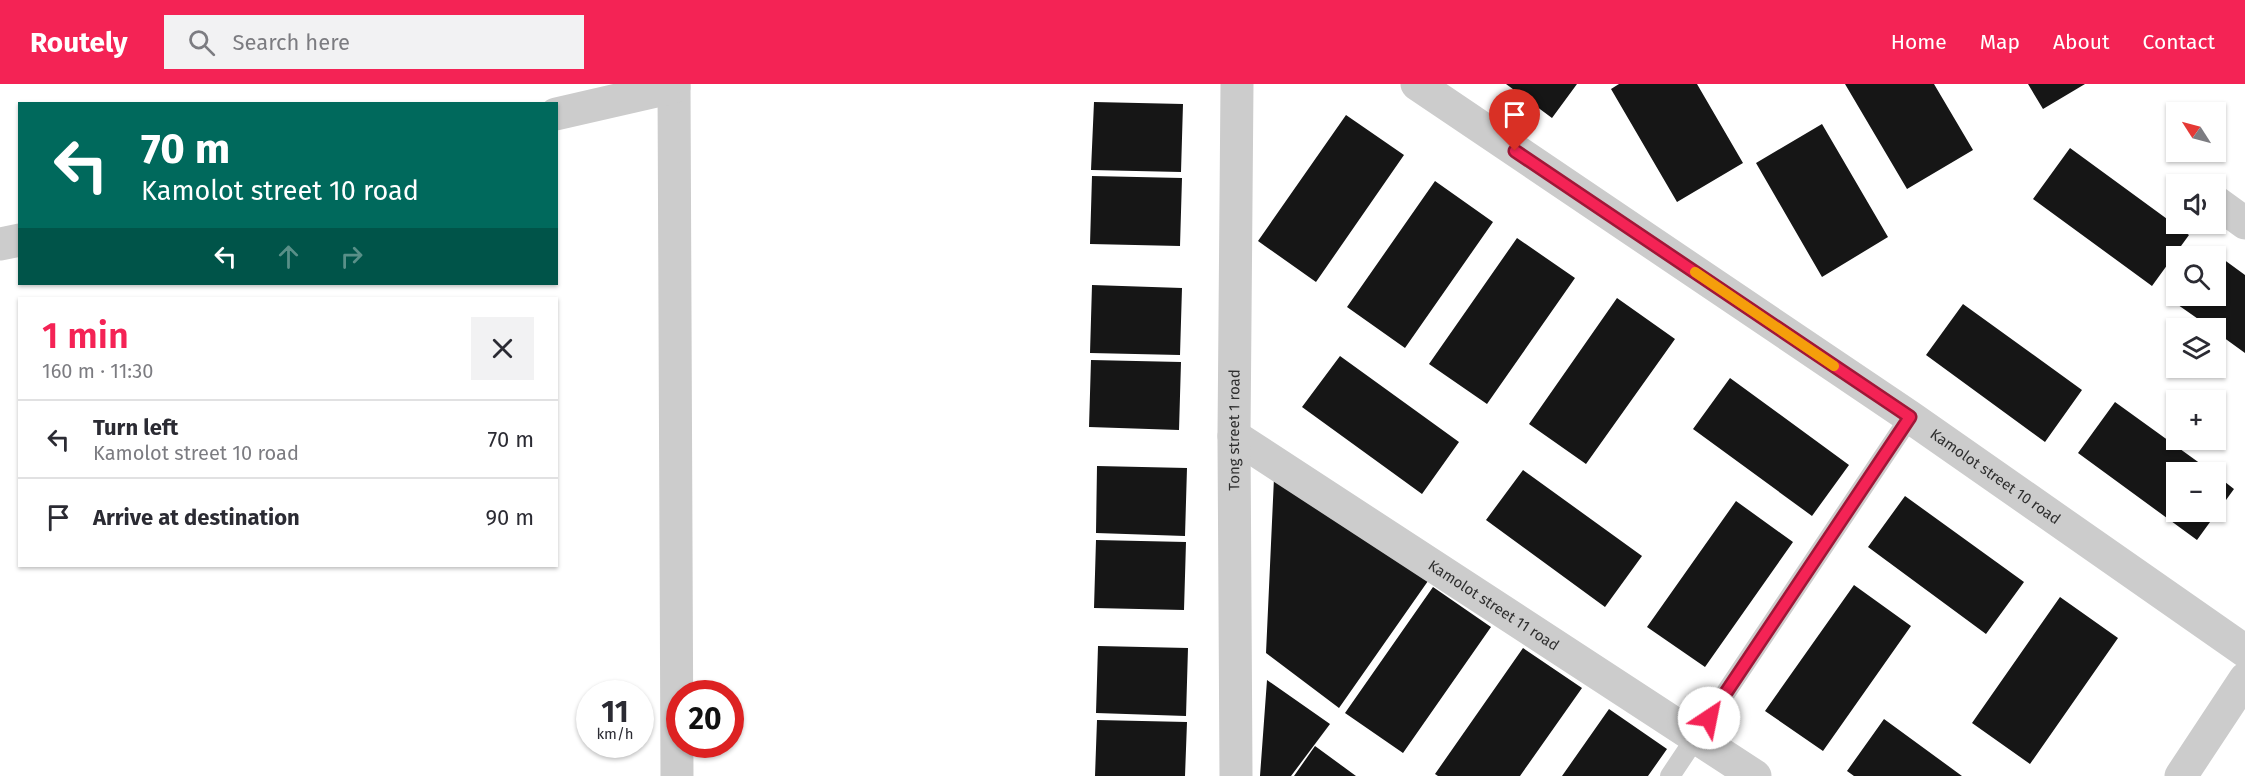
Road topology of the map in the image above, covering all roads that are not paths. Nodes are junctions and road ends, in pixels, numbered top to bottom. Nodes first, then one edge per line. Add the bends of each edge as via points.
1 (1237, 84) edge
2 (1416, 84) edge
3 (674, 86) edge
4 (558, 114) edge
5 (2226, 209) edge
6 (2245, 223) edge
7 (18, 240) edge
8 (0, 244) edge
9 (1910, 417) junction
10 (1234, 436) junction
11 (2245, 651) edge
12 (2245, 679) edge
13 (1696, 737) junction
14 (677, 776) edge
15 (1236, 776) edge
16 (1670, 776) edge
17 (1755, 776) edge
18 (2181, 776) edge

1 - 10 street, Tong street 1 road
2 - 9 street, Kamolot street 10 road
3 - 4 street
3 - 14 street
5 - 6 street
7 - 8 street
9 - 11 street, Kamolot street 10 road
9 - 13 lane
10 - 13 street, Kamolot street 11 road
10 - 15 street, Tong street 1 road
12 - 18 street
13 - 16 lane
13 - 17 street, Kamolot street 11 road

